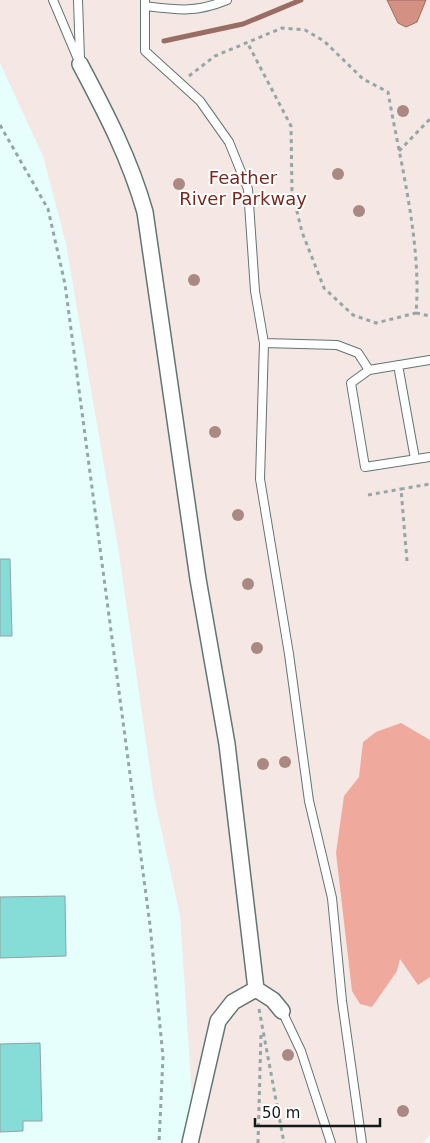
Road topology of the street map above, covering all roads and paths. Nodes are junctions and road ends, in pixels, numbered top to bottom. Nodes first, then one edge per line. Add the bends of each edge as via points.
1 (53, 0) edge
2 (78, 0) edge
3 (227, 0) edge
4 (145, 3) edge
5 (248, 42) junction
6 (80, 64) junction
7 (180, 84) junction
8 (430, 120) edge
9 (0, 125) edge
10 (398, 151) junction
11 (416, 313) junction
12 (430, 316) edge
13 (264, 343) junction
14 (430, 360) edge
15 (398, 365) junction
16 (369, 370) junction
17 (430, 457) edge
18 (415, 459) junction
19 (430, 484) edge
20 (401, 489) junction
21 (368, 495) dead end
22 (407, 561) dead end
23 (256, 989) junction
24 (282, 1012) joint
25 (159, 1143) edge
26 (190, 1143) edge
27 (258, 1143) edge
28 (284, 1143) edge
29 (331, 1143) edge
30 (362, 1143) edge

1 - 6 lane
2 - 6 lane
3 - 4 lane via 206,8 181,10
4 - 7 lane via 145,51
5 - 7 path via 215,56
5 - 10 path via 282,28 304,30 324,41 363,79 388,92
5 - 11 path via 290,126 292,191 302,232 324,288 353,315 376,323
6 - 23 street via 114,127 134,173 145,212 198,579 227,744
7 - 13 lane via 200,101 229,142 248,189 255,291
8 - 10 path
9 - 25 path via 48,209 65,284 150,925 163,1057
10 - 11 path via 412,235 418,292
11 - 12 path
13 - 16 lane via 337,345 358,353
13 - 30 lane via 260,479 309,801 332,898 342,1001
14 - 15 lane
15 - 16 lane
15 - 18 lane
16 - 18 lane via 351,383 365,467
17 - 18 lane
19 - 20 path
20 - 21 path
20 - 22 path
23 - 24 street via 273,1000
23 - 26 street via 233,1002 218,1022
24 - 29 lane via 301,1050
27 - 28 path via 262,1025

